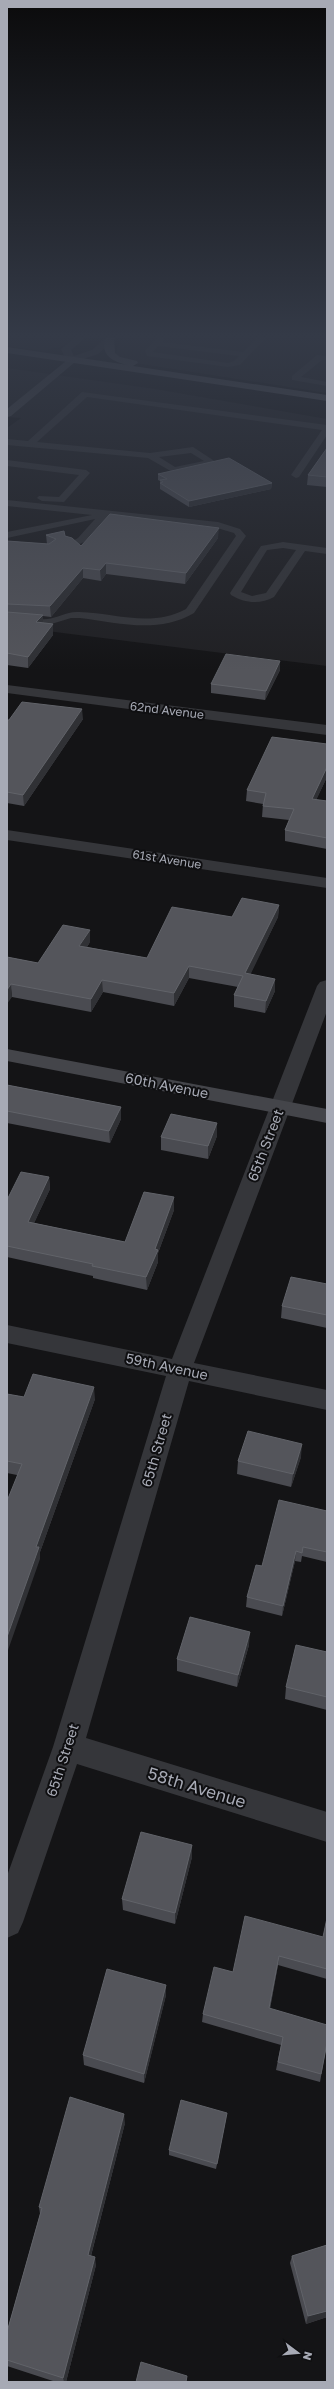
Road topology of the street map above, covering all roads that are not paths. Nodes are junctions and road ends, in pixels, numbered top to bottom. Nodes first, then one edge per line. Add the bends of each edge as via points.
1 (75, 448) edge
2 (313, 448) edge
3 (150, 456) junction
4 (7, 463) edge
5 (296, 475) dead end
6 (7, 494) edge
7 (7, 503) edge
8 (106, 514) junction
9 (7, 535) edge
10 (71, 545) edge
11 (235, 545) junction
12 (264, 548) junction
13 (302, 548) junction
14 (327, 551) edge
15 (7, 619) edge
16 (7, 689) edge
17 (327, 730) edge
18 (7, 835) edge
19 (327, 883) edge
20 (327, 986) edge
21 (7, 1055) edge
22 (279, 1107) junction
23 (327, 1116) edge
24 (7, 1334) edge
25 (180, 1369) junction
26 (327, 1400) edge
27 (68, 1747) junction
28 (327, 1827) edge
29 (7, 1922) edge

1 - 3 lane
2 - 5 lane
3 - 3 lane via 174,470 212,462 193,450
4 - 6 lane via 86,473 61,500
7 - 8 lane
8 - 9 lane
8 - 10 lane via 80,540
8 - 11 lane via 228,527 241,536
11 - 12 lane
11 - 15 lane via 190,611 182,617 160,622 80,615 70,615 48,622
12 - 13 lane via 283,545
12 - 13 lane via 235,593 239,596 265,599
13 - 14 lane
16 - 17 street, 62nd Avenue
18 - 19 street, 61st Avenue
20 - 22 street, 65th Street
21 - 22 street, 60th Avenue
22 - 23 street, 60th Avenue
22 - 25 street, 65th Street
24 - 25 street, 59th Avenue
25 - 26 street, 59th Avenue
25 - 27 street, 65th Street
27 - 28 street, 58th Avenue
27 - 29 street, 65th Street

